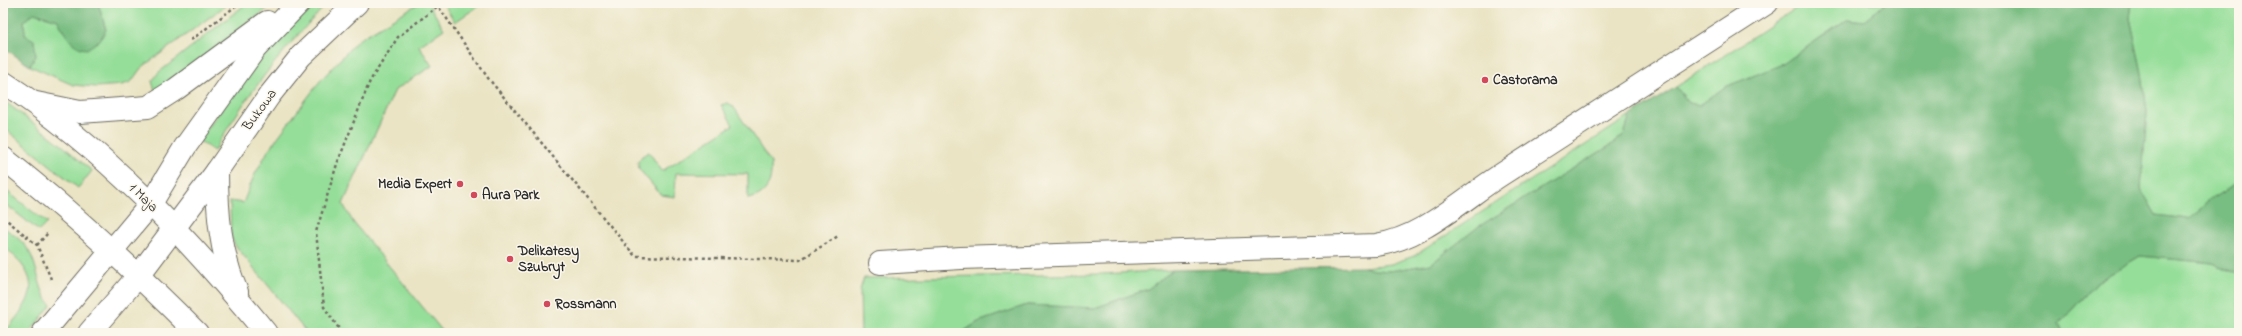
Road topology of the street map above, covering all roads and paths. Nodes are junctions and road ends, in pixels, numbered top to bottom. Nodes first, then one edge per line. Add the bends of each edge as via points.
1 (292, 3) edge
2 (299, 3) edge
3 (357, 3) edge
4 (1767, 3) edge
5 (437, 4) edge
6 (3, 82) edge
7 (33, 102) junction
8 (3, 158) edge
9 (217, 171) junction
10 (150, 205) junction
11 (3, 217) edge
12 (174, 228) junction
13 (838, 236) dead end
14 (113, 252) junction
15 (880, 263) dead end
16 (139, 276) junction
17 (52, 280) dead end
18 (242, 304) junction
19 (43, 333) edge
20 (89, 333) edge
21 (197, 333) edge
22 (266, 333) edge
23 (342, 333) edge

1 - 7 street via 148,107 80,112
2 - 10 street via 255,49 184,147
3 - 9 street, Bukowa via 301,56 269,96
4 - 15 street via 1497,177 1409,237 1393,243 1368,246 961,258
5 - 13 path via 488,78 635,256 800,260
5 - 23 path via 398,37 370,80 337,164 318,224 316,232 324,308
6 - 7 street, 1 Maja
7 - 10 street, 1 Maja via 109,165
8 - 14 street via 53,197
9 - 12 street, Bukowa
9 - 18 street via 217,212 221,243
10 - 12 street, 1 Maja
10 - 14 street
11 - 17 path via 37,245
12 - 16 street, Bukowa
12 - 18 street, 1 Maja
14 - 16 street
14 - 19 street
16 - 20 street, Bukowa
16 - 21 street
18 - 22 street, 1 Maja

